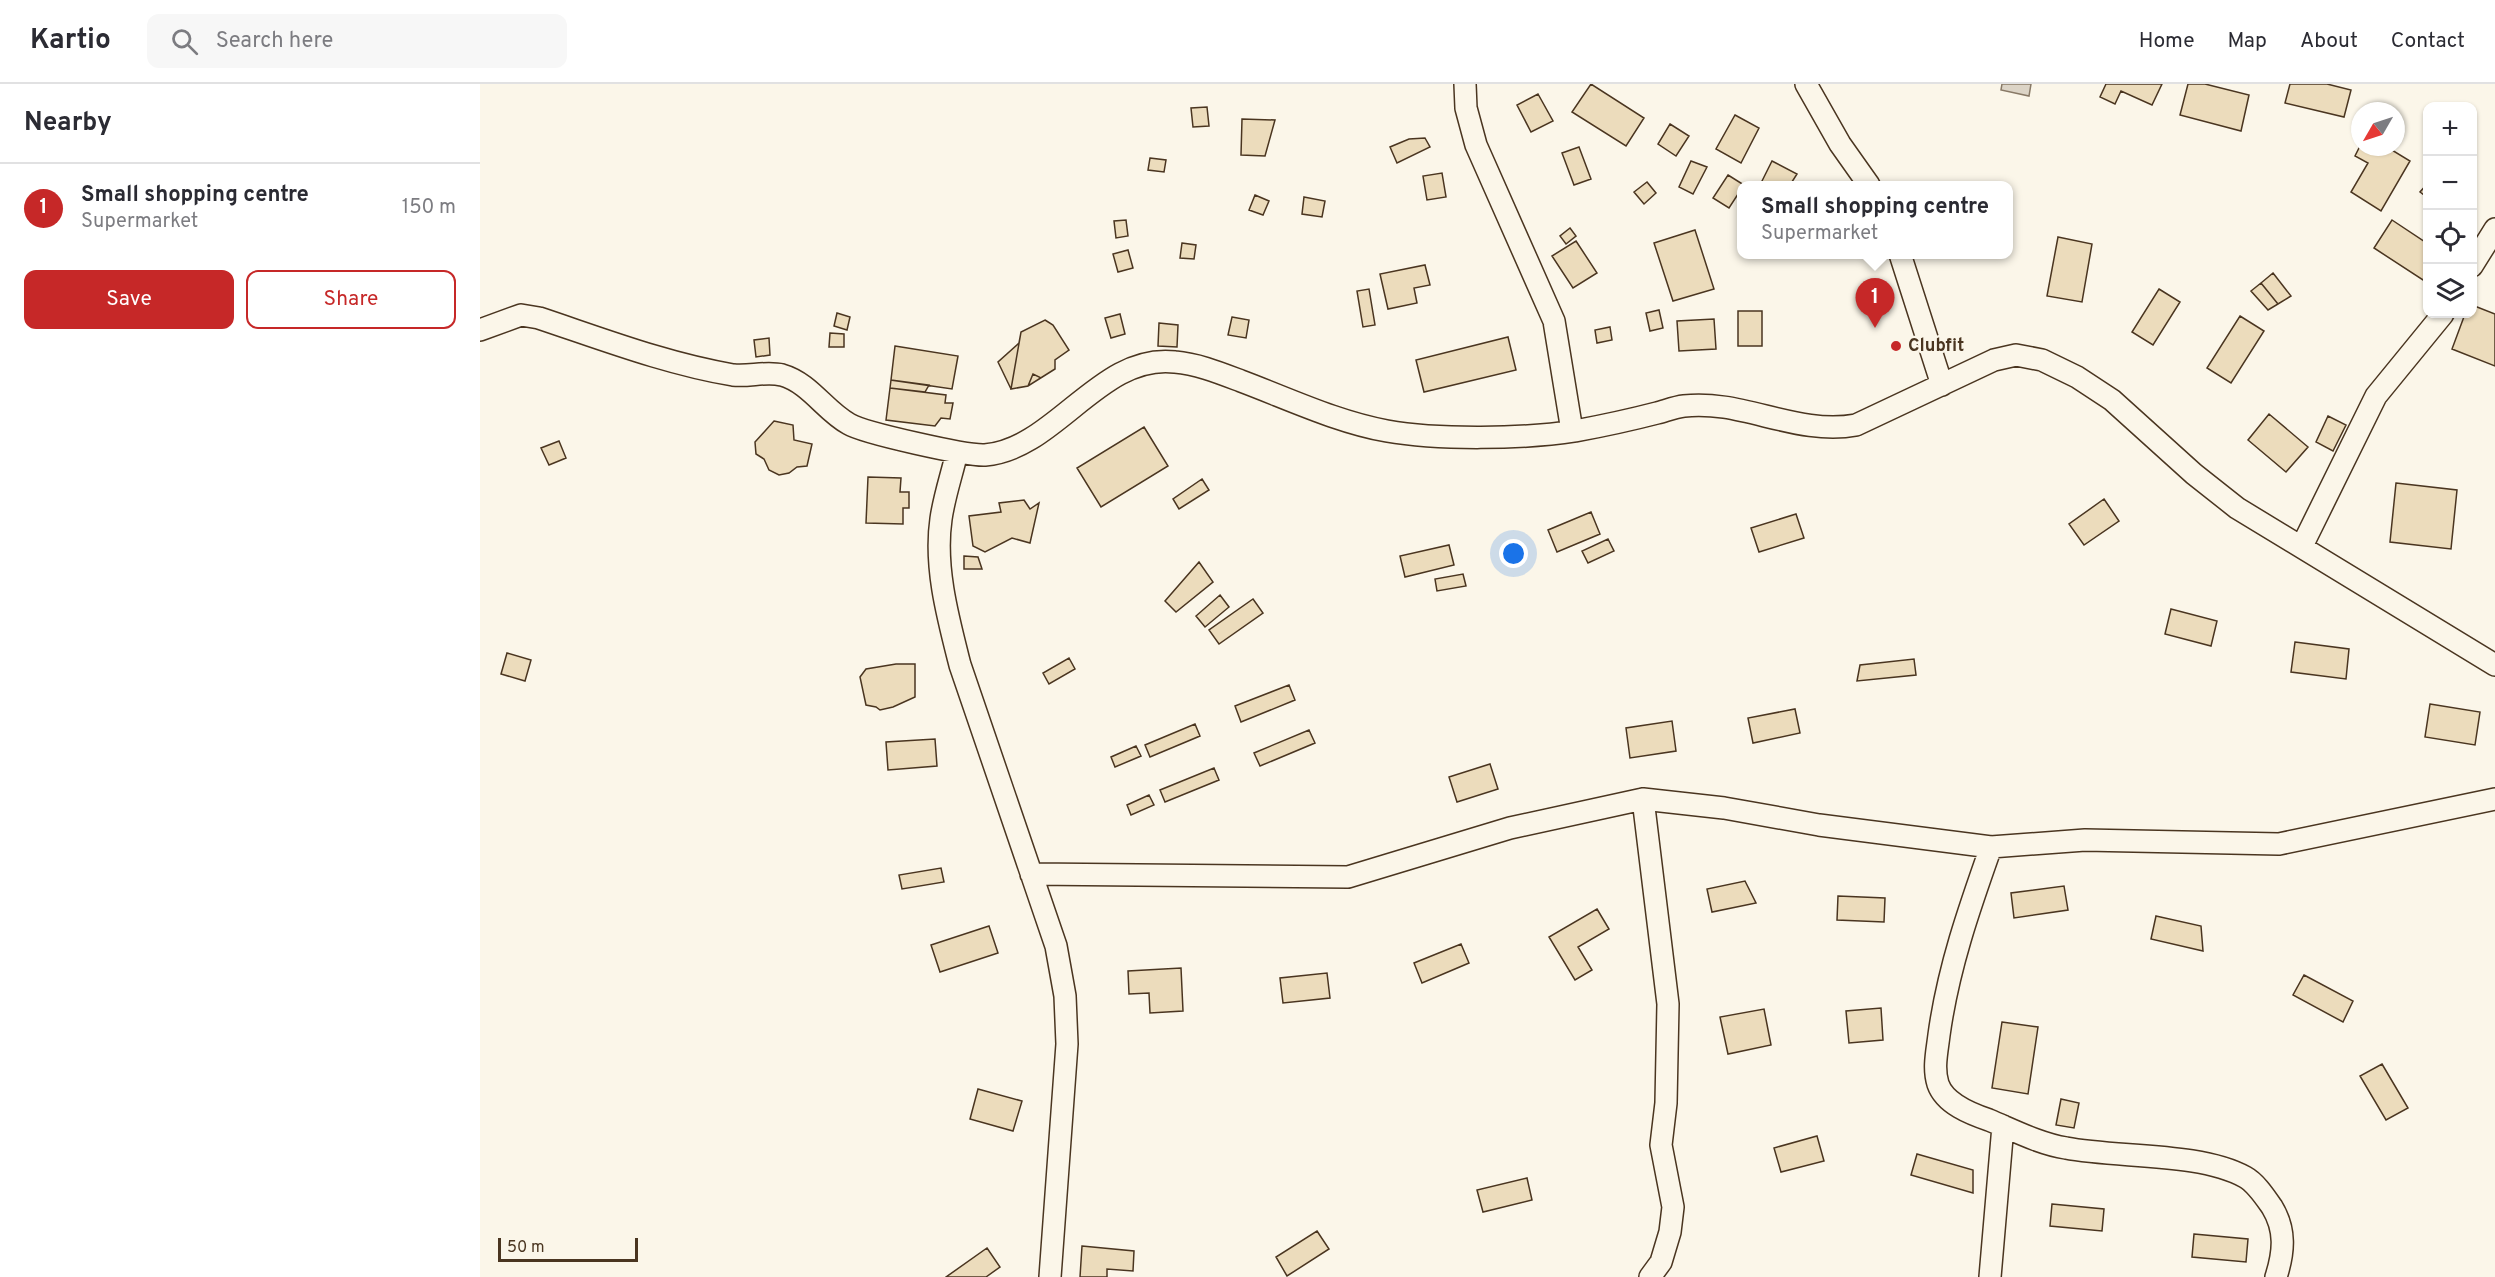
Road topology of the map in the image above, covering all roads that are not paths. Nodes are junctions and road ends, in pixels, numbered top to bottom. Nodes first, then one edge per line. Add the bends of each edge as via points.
1 (1465, 84) edge
2 (1806, 84) edge
3 (1866, 181) edge
4 (2495, 229) edge
5 (1901, 259) edge
6 (2473, 264) edge
7 (2440, 318) edge
8 (480, 330) edge
9 (1942, 385) junction
10 (1572, 431) junction
11 (957, 452) junction
12 (2302, 546) junction
13 (2495, 665) edge
14 (1642, 799) junction
15 (2495, 799) edge
16 (1991, 847) junction
17 (1031, 874) junction
18 (2003, 1126) junction
19 (1050, 1277) edge
20 (1650, 1277) edge
21 (1990, 1277) edge
22 (2276, 1277) edge

1 - 10 street via 1466,108 1476,144 1554,321
2 - 3 street
4 - 6 street
5 - 9 street
7 - 12 street via 2376,396
8 - 11 street via 521,315 737,375 783,376 800,383 848,424
9 - 10 street via 1856,425 1831,429 1710,406 1682,406
9 - 12 street via 1994,360 2016,355 2042,360 2112,400 2194,474 2237,507
10 - 11 street via 1516,436 1386,431 1173,361 1147,362 1125,370 1006,451 983,455
11 - 17 street via 941,521 942,577 948,618 960,665
12 - 13 street
14 - 16 street
14 - 17 street via 1510,828 1348,877
14 - 20 street via 1668,1004 1661,1145 1673,1207 1661,1262
15 - 16 street via 2279,844 2085,840
16 - 18 street via 1959,938 1946,989 1935,1070 1939,1087 1950,1100 1971,1114
17 - 19 street via 1056,946 1065,996 1067,1044
18 - 21 street
18 - 22 street via 2063,1148 2186,1162 2222,1168 2246,1178 2264,1194 2278,1219 2283,1239

